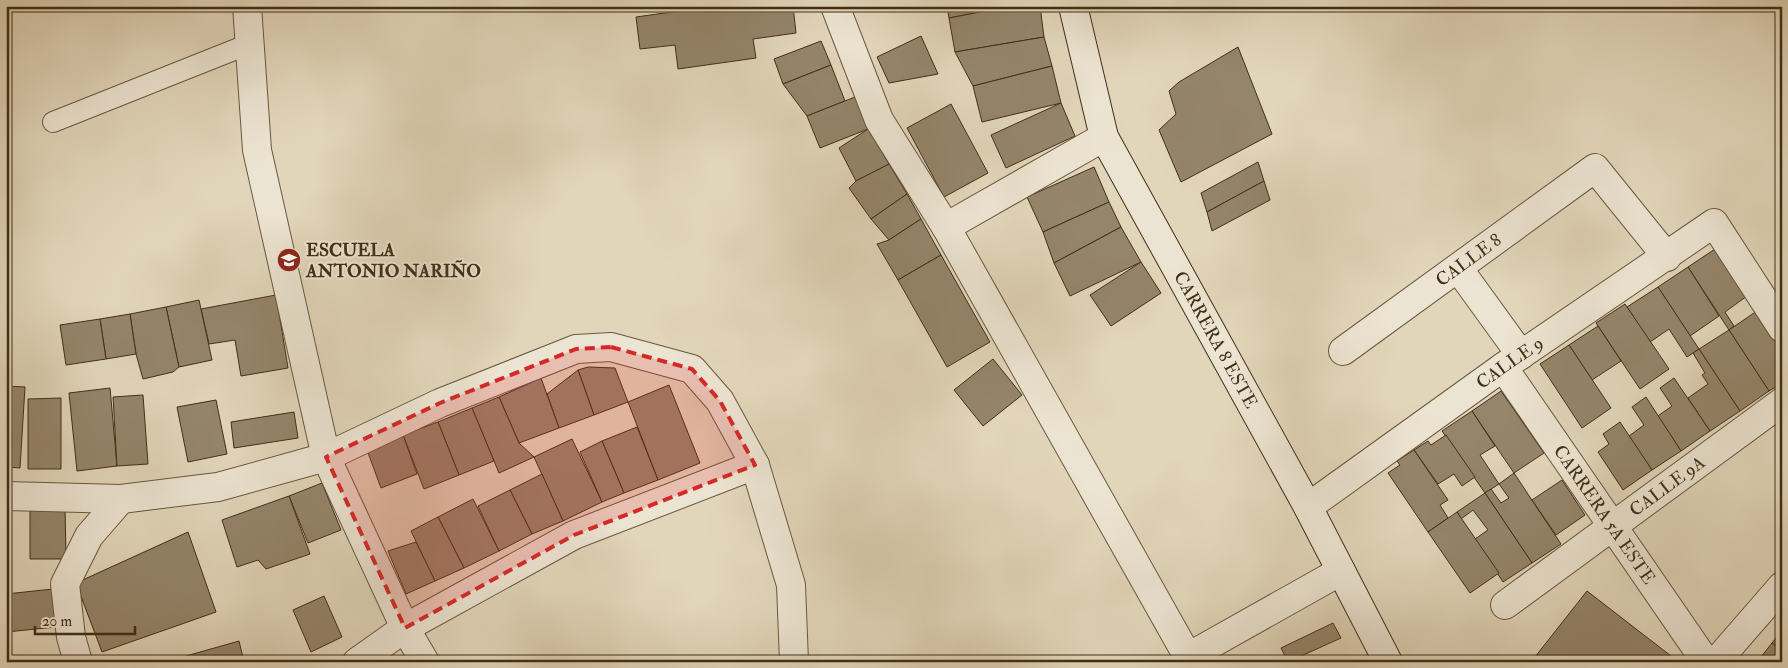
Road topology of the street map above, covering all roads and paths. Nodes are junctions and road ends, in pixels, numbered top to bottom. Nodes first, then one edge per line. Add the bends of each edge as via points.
1 (247, 6) edge
2 (835, 6) edge
3 (1073, 6) edge
4 (249, 44) junction
5 (53, 122) dead end
6 (1104, 137) junction
7 (946, 227) junction
8 (1667, 257) junction
9 (1458, 268) junction
10 (1782, 328) edge
11 (1343, 351) dead end
12 (1512, 361) junction
13 (1782, 402) edge
14 (326, 457) junction
15 (755, 465) junction
16 (6, 496) edge
17 (121, 499) junction
18 (1308, 506) junction
19 (1612, 527) junction
20 (1341, 571) junction
21 (1782, 586) edge
22 (1505, 605) dead end
23 (405, 628) junction
24 (78, 662) edge
25 (357, 662) edge
26 (425, 662) edge
27 (794, 662) edge
28 (1388, 662) edge
29 (1706, 662) edge
30 (1716, 662) edge

1 - 4 street
2 - 7 street via 879,120
3 - 6 street, CARRERA 8 ESTE
4 - 5 lane
4 - 14 street via 257,150
6 - 7 street
6 - 18 street, CARRERA 8 ESTE
7 - 20 street via 1188,658
8 - 9 street, CALLE 8 via 1595,168
8 - 10 street, CALLE 9 via 1714,223
8 - 12 street, CALLE 9
9 - 11 street, CALLE 8
9 - 12 street, CARRERA 5A ESTE
12 - 18 street, CALLE 9
12 - 19 street, CARRERA 5A ESTE
13 - 19 street, CALLE 9A
14 - 15 street via 440,403 576,349 611,347 692,369 720,401
14 - 17 street via 218,488
14 - 23 street
15 - 23 street via 574,535
15 - 27 street via 791,585
16 - 17 street
17 - 24 street via 89,536 65,584 71,637
18 - 20 street, CARRERA 8 ESTE
19 - 22 street, CALLE 9A
19 - 29 street, CARRERA 5A ESTE
20 - 28 street, CARRERA 8 ESTE
21 - 30 street
23 - 25 street
23 - 26 street

